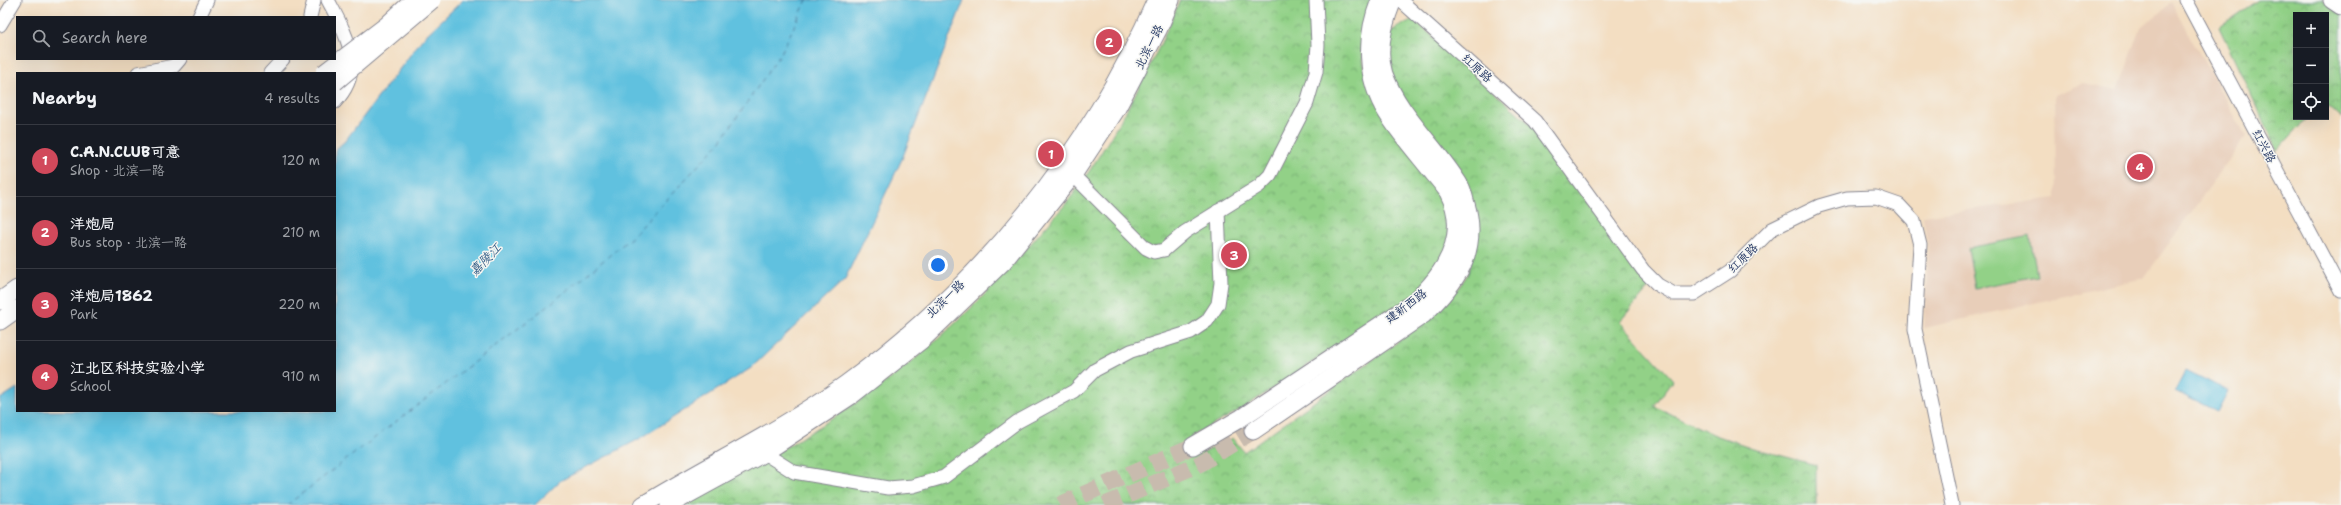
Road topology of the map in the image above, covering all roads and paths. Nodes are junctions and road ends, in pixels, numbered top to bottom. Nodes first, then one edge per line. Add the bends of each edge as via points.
1 (15, 0) edge
2 (207, 0) edge
3 (314, 0) edge
4 (328, 0) edge
5 (414, 0) edge
6 (432, 0) edge
7 (1156, 0) edge
8 (1171, 0) edge
9 (1316, 0) edge
10 (1380, 0) edge
11 (1393, 0) edge
12 (1400, 0) edge
13 (2186, 0) edge
14 (2332, 0) edge
15 (2341, 6) edge
16 (199, 16) edge
17 (310, 16) edge
18 (0, 25) edge
19 (336, 29) edge
20 (347, 36) junction
21 (179, 60) edge
22 (282, 60) edge
23 (143, 72) edge
24 (271, 72) edge
25 (325, 72) edge
26 (336, 81) edge
27 (336, 101) edge
28 (1073, 175) junction
29 (1218, 211) junction
30 (16, 278) edge
31 (0, 286) edge
32 (16, 290) edge
33 (2341, 291) edge
34 (0, 301) edge
35 (16, 310) edge
36 (0, 321) edge
37 (1253, 432) tunnel mouth
38 (1193, 446) tunnel mouth
39 (764, 453) junction
40 (643, 505) edge
41 (669, 505) edge
42 (1952, 505) edge

1 - 18 street
2 - 16 street
3 - 17 street
4 - 20 street
5 - 25 main road, bridge via 387,25
6 - 26 main road, bridge
7 - 40 main road, 北滨一路 via 1102,105 1061,166 991,254 914,329 845,384 754,442
8 - 28 main road, 北滨一路 via 1116,110
9 - 29 street via 1316,72 1307,103 1270,175 1259,186
10 - 38 main road, 建新西路 via 1373,16 1368,44 1371,75 1386,112 1448,192 1456,220 1454,244 1446,267 1431,287 1412,304 1241,418
11 - 37 main road, 建新西路 via 1386,17 1381,44 1384,73 1398,103 1460,185 1469,214 1471,242 1460,272 1445,295 1423,315
12 - 42 street, 红原路 via 1535,120 1643,270 1658,285 1674,294 1694,294 1730,271 1772,229 1819,206 1847,198 1869,197 1899,205 1914,221 1920,245 1915,329
13 - 33 street, 红兴路
14 - 15 main road
19 - 20 street
20 - 27 street via 351,49 349,82
21 - 23 street via 174,66
22 - 24 street
28 - 29 street via 1146,248 1154,252 1164,250 1185,232
28 - 39 main road, 北滨一路 via 1003,262 923,340 852,395
29 - 39 street via 1221,283 1218,304 1207,320 1191,332 1130,351 1095,370 1074,390 1017,422 944,476 913,486 888,488 794,472
30 - 31 main road
32 - 34 main road
35 - 36 main road
39 - 41 main road, 北滨一路

